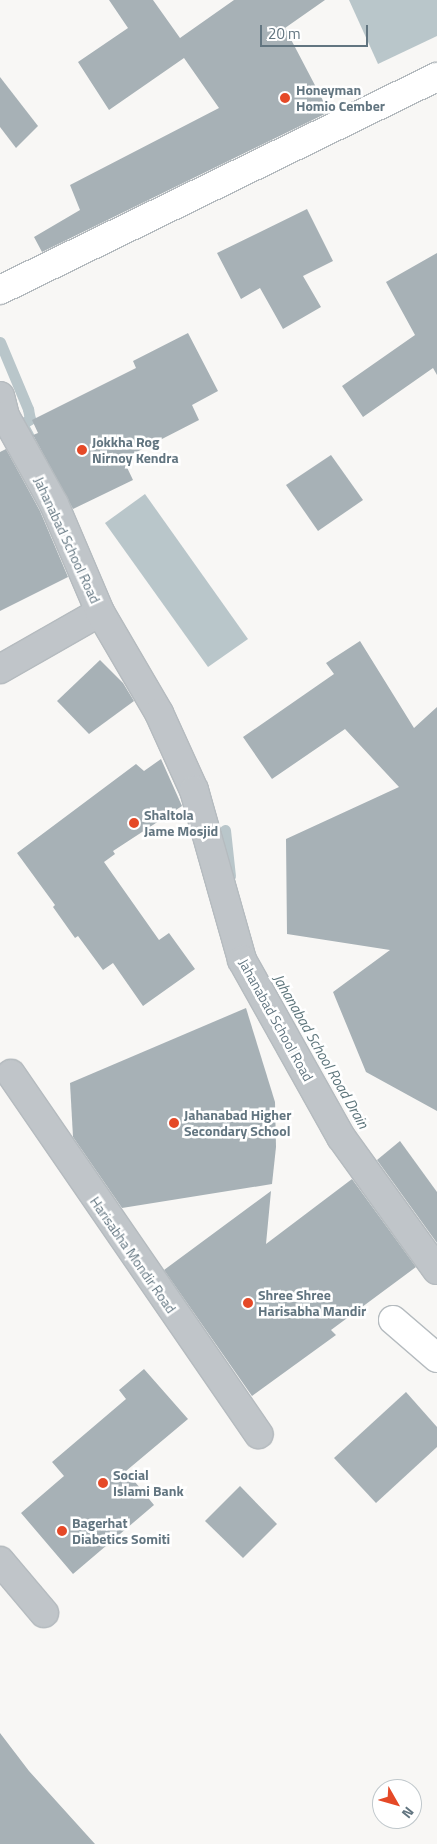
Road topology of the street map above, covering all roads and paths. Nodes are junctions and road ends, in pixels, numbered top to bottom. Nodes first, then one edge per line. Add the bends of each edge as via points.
1 (437, 77) edge
2 (0, 290) edge
3 (2, 410) edge
4 (100, 612) junction
5 (0, 669) edge
6 (11, 1074) dead end
7 (437, 1270) edge
8 (393, 1320) dead end
9 (437, 1358) edge
10 (258, 1434) dead end
11 (0, 1561) edge
12 (44, 1613) dead end

1 - 2 main road
3 - 4 street, Jahanabad School Road via 54,504
4 - 5 street, Jahanabad School Road
4 - 7 street, Jahanabad School Road via 159,713 194,790 242,960 341,1137
6 - 10 street, Harisabha Mondir Road
8 - 9 main road
11 - 12 street

